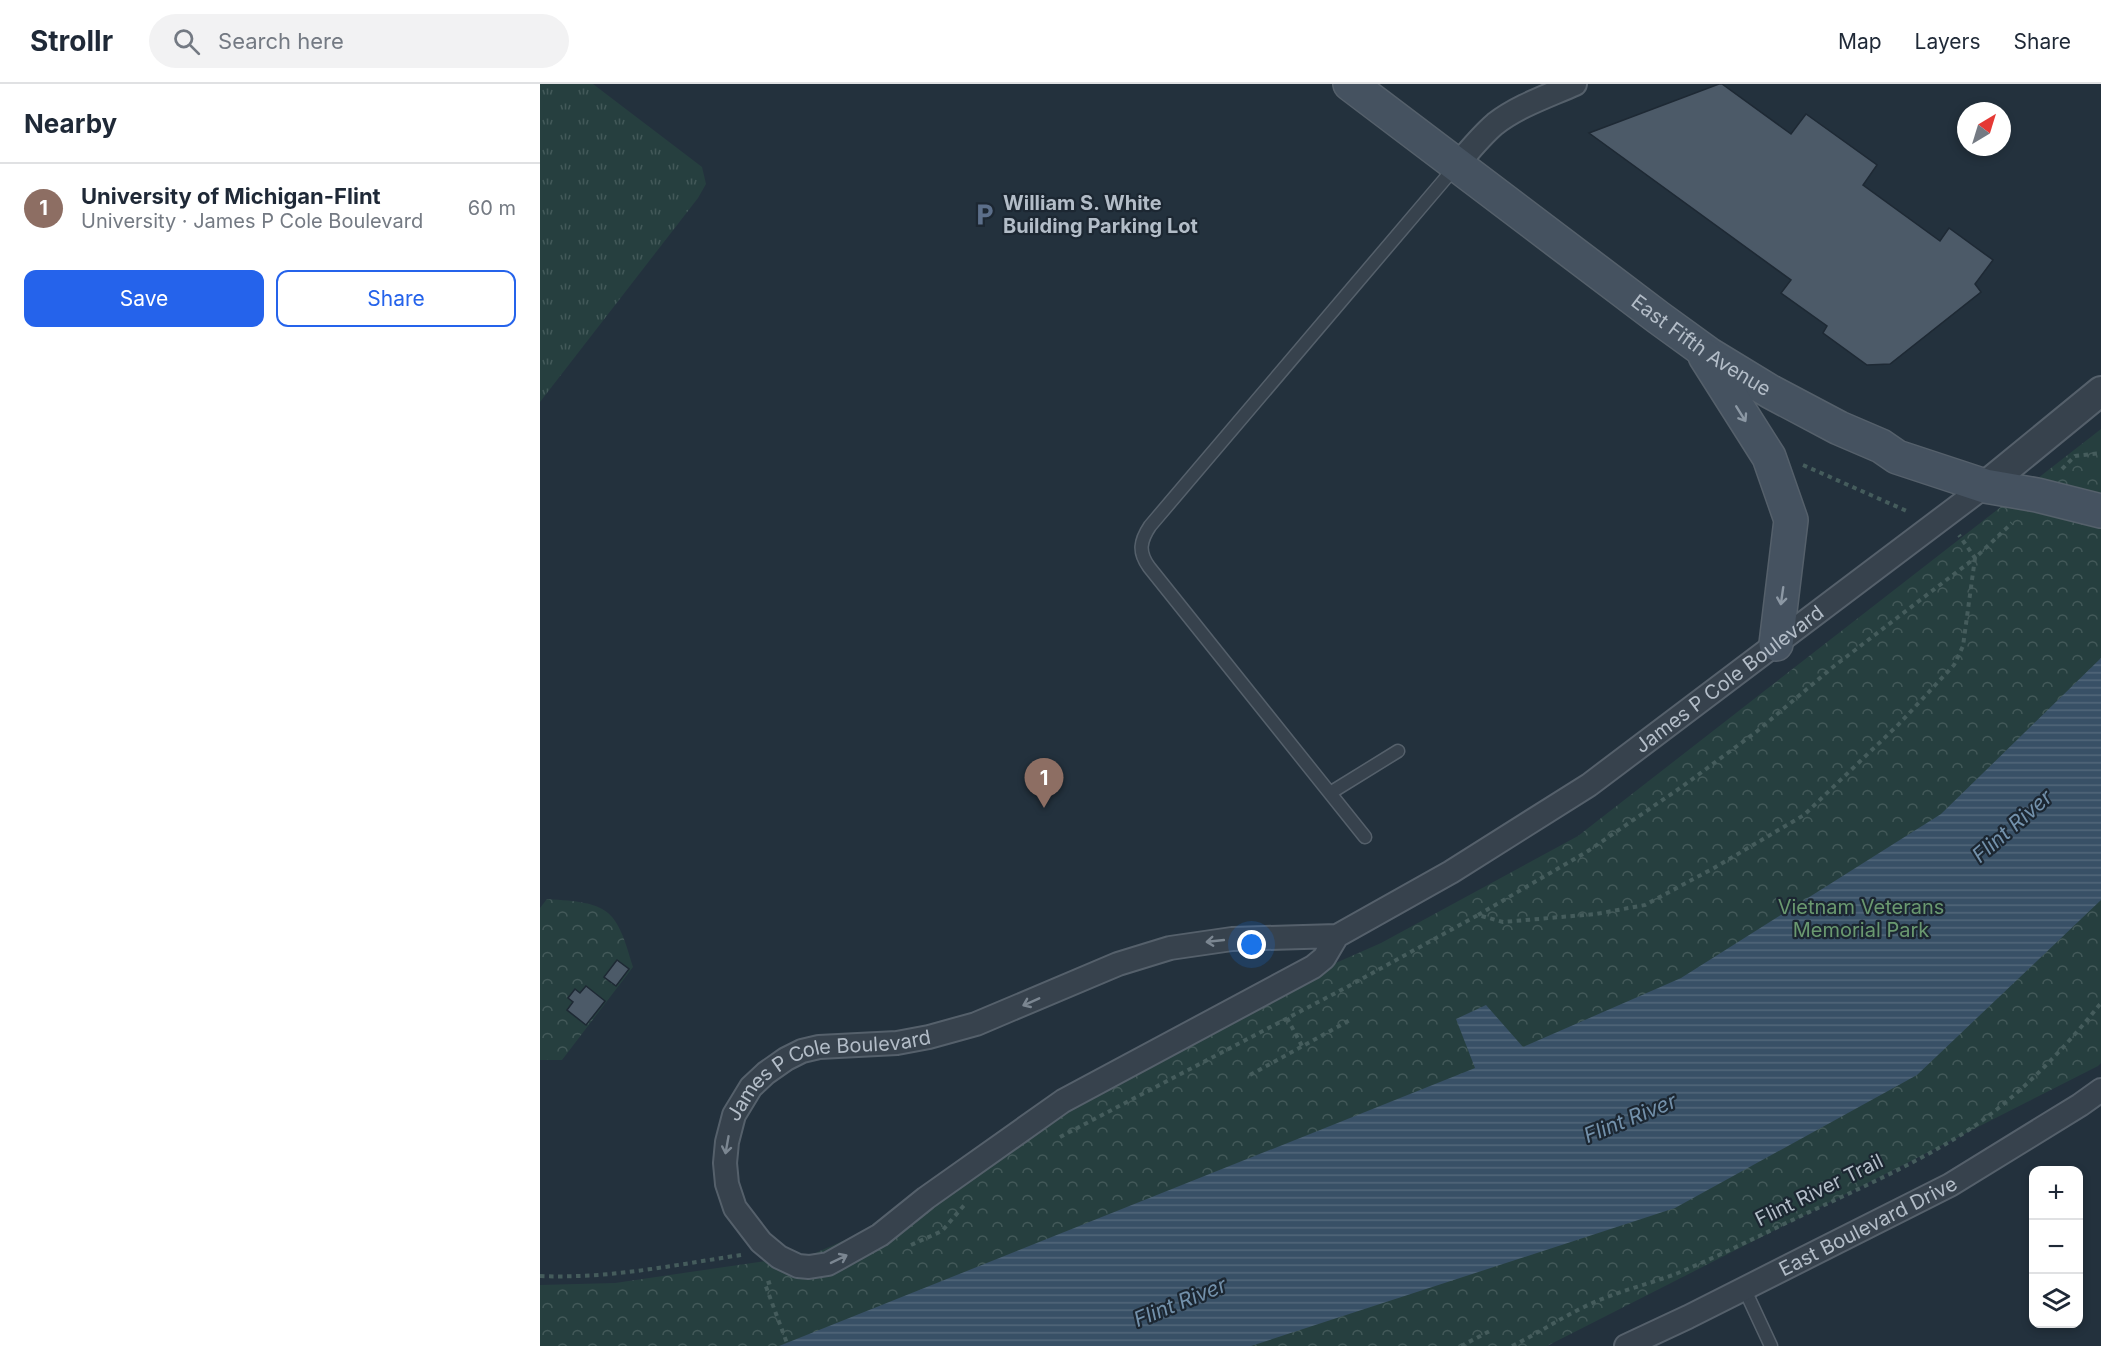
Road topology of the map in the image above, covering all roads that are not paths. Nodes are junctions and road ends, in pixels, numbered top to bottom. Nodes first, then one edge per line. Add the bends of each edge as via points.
1 (1350, 84) edge
2 (1575, 84) edge
3 (1457, 165) junction
4 (1699, 347) junction
5 (2101, 391) edge
6 (1985, 486) junction
7 (2101, 511) edge
8 (1776, 644) junction
9 (1398, 751) dead end
10 (1330, 793) junction
11 (1365, 837) dead end
12 (1337, 936) junction
13 (2101, 1090) edge
14 (1744, 1288) junction
15 (1655, 1340) edge
16 (1626, 1346) edge
17 (1771, 1346) edge

1 - 3 main road, East Fifth Avenue
2 - 3 street via 1502,118
3 - 4 main road, East Fifth Avenue
3 - 10 lane via 1150,526 1140,544 1149,567
4 - 6 main road, East Fifth Avenue via 1787,402 1897,457
4 -> 8 main road via 1769,457 1791,520
5 - 6 street, James P Cole Boulevard
6 - 7 main road, East Fifth Avenue
6 - 8 street, James P Cole Boulevard
8 - 12 street, James P Cole Boulevard via 1589,785 1442,877
9 - 10 lane
10 - 11 lane
12 -> 12 street, James P Cole Boulevard via 1232,939 1170,948 1118,964 994,1018 929,1038 802,1051 758,1080 734,1115 725,1163 735,1208 761,1242 789,1263 809,1267 840,1259 880,1235 1063,1101 1313,967 1324,958
13 - 14 street, East Boulevard Drive via 1950,1185
14 - 15 street, East Boulevard Drive
14 - 17 lane
15 - 16 street, East Boulevard Drive

